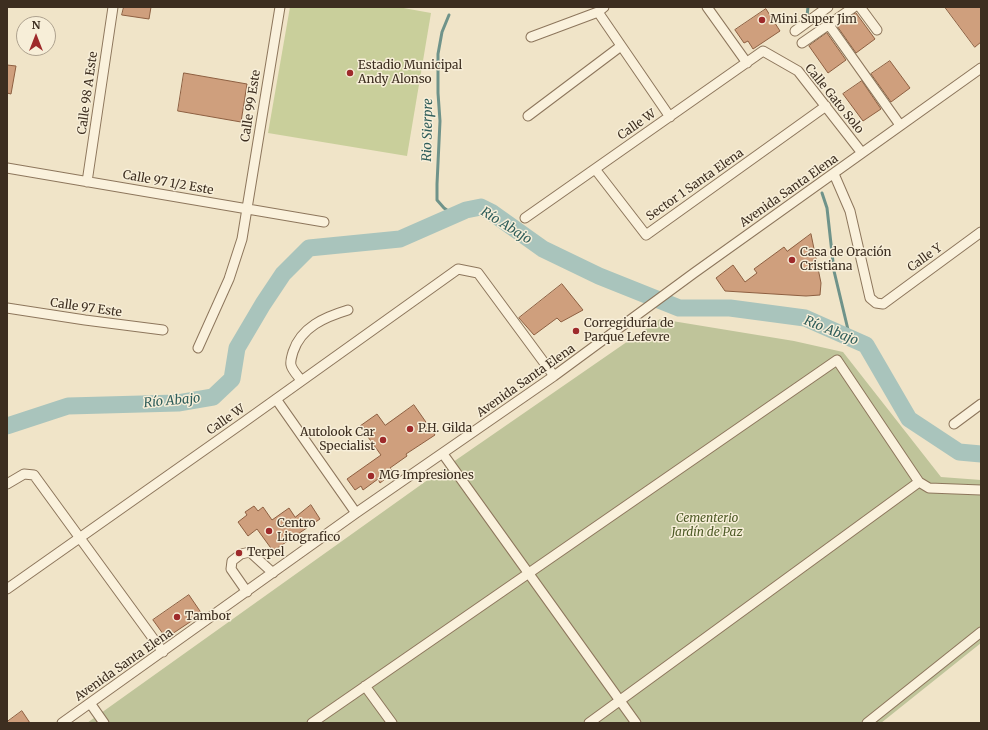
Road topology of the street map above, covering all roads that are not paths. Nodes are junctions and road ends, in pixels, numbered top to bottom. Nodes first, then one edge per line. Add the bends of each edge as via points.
1 (113, 7) edge
2 (280, 7) edge
3 (707, 7) edge
4 (828, 7) edge
5 (854, 7) edge
6 (860, 7) edge
7 (601, 9) edge
8 (829, 25) junction
9 (795, 30) dead end
10 (877, 30) dead end
11 (531, 37) dead end
12 (802, 43) dead end
13 (621, 46) junction
14 (763, 51) joint
15 (748, 63) junction
16 (981, 68) edge
17 (826, 106) junction
18 (528, 116) dead end
19 (670, 117) junction
20 (900, 125) junction
21 (862, 153) junction
22 (7, 168) edge
23 (595, 169) junction
24 (834, 174) junction
25 (87, 182) junction
26 (247, 209) junction
27 (525, 218) dead end
28 (324, 222) dead end
29 (981, 232) edge
30 (7, 308) edge
31 (348, 310) dead end
32 (163, 330) dead end
33 (198, 348) dead end
34 (554, 376) junction
35 (301, 380) junction
36 (276, 399) junction
37 (981, 404) edge
38 (954, 424) dead end
39 (443, 454) junction
40 (919, 482) junction
41 (7, 484) edge
42 (981, 490) edge
43 (356, 513) junction
44 (80, 538) junction
45 (273, 573) junction
46 (529, 574) junction
47 (7, 589) edge
48 (247, 592) junction
49 (981, 632) edge
50 (163, 652) junction
51 (365, 686) junction
52 (620, 700) junction
53 (90, 703) junction
54 (62, 723) edge
55 (104, 723) edge
56 (312, 723) edge
57 (392, 723) edge
58 (589, 723) edge
59 (636, 723) edge
60 (867, 723) edge

1 - 25 street, Calle 98 A Este
2 - 26 street, Calle 99 Este
3 - 15 street
4 - 9 street
5 - 8 street
6 - 10 street
7 - 11 street
7 - 13 street
8 - 12 street
8 - 20 street
13 - 18 street
13 - 19 street
14 - 15 street, Calle W
14 - 17 street, Calle Gato Solo via 798,71
15 - 19 street, Calle W
16 - 20 street, Avenida Santa Elena
17 - 21 street, Calle Gato Solo
17 - 23 street, Sector 1 Santa Elena via 646,235
19 - 23 street, Calle W
20 - 21 street, Avenida Santa Elena
21 - 24 street, Avenida Santa Elena
22 - 25 street, Calle 97 1/2 Este
23 - 27 street, Calle W
24 - 29 street, Calle Y via 850,211 870,298 876,303 883,304
24 - 34 street, Avenida Santa Elena
25 - 26 street, Calle 97 1/2 Este
26 - 28 street, Calle 97 1/2 Este
26 - 33 street, Calle 99 Este via 242,238 229,280
30 - 32 street, Calle 97 Este
31 - 35 street via 309,327 296,342 291,365
34 - 35 street, Calle W via 478,273 458,269
34 - 39 street, Avenida Santa Elena
35 - 36 street, Calle W
36 - 43 street
36 - 44 street, Calle W
37 - 38 street
39 - 43 street, Avenida Santa Elena
39 - 46 street
40 - 42 street via 929,488
40 - 46 street via 837,360
40 - 52 street
41 - 44 street via 24,474 34,475
43 - 45 street, Avenida Santa Elena
44 - 47 street, Calle W
44 - 50 street
45 - 48 street, Avenida Santa Elena
45 - 48 street via 250,552 241,554 232,561 231,569
46 - 51 street
46 - 52 street
48 - 50 street, Avenida Santa Elena
49 - 60 street
50 - 53 street, Avenida Santa Elena
51 - 56 street
51 - 57 street
52 - 58 street
52 - 59 street
53 - 54 street, Avenida Santa Elena
53 - 55 street

